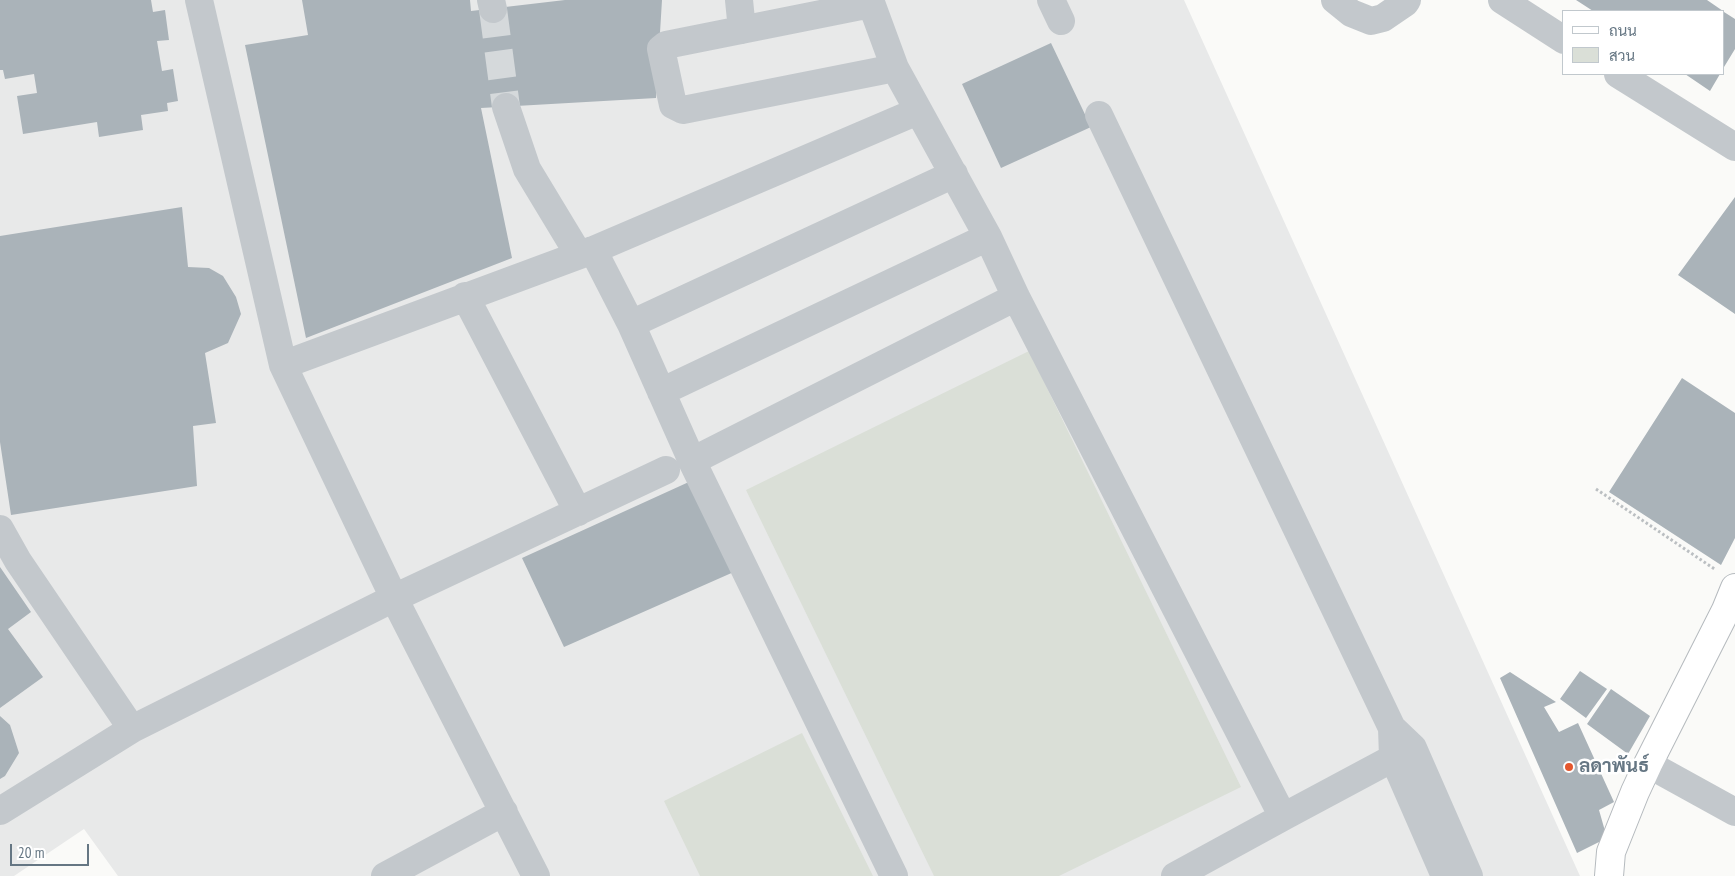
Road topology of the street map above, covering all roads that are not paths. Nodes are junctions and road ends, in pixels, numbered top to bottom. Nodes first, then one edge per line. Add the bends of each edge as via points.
1 (199, 0) edge
2 (738, 0) edge
3 (1335, 0) edge
4 (1407, 0) edge
5 (1502, 0) edge
6 (871, 2) edge
7 (742, 30) junction
8 (1562, 39) edge
9 (895, 68) junction
10 (1620, 75) edge
11 (506, 107) tunnel mouth
12 (918, 111) junction
13 (1099, 115) dead end
14 (1735, 147) edge
15 (954, 174) junction
16 (988, 237) junction
17 (586, 252) junction
18 (465, 296) junction
19 (1016, 297) junction
20 (631, 324) junction
21 (283, 365) junction
22 (661, 392) junction
23 (692, 461) junction
24 (666, 470) dead end
25 (578, 512) junction
26 (0, 529) edge
27 (1729, 596) edge
28 (394, 598) junction
29 (132, 729) junction
30 (1403, 753) junction
31 (1648, 764) junction
32 (0, 811) edge
33 (504, 812) junction
34 (1735, 812) edge
35 (1283, 817) junction
36 (385, 876) edge
37 (536, 876) edge
38 (894, 876) edge
39 (1175, 876) edge
40 (1445, 876) edge
41 (1469, 876) edge
42 (1609, 876) edge

1 - 21 street
2 - 7 street
3 - 4 street via 1351,13 1371,21 1383,18
5 - 8 street
6 - 7 street
6 - 9 street
7 - 9 street via 668,44 662,48 674,107 683,110
9 - 12 street
10 - 14 street
11 - 17 street via 528,169
12 - 15 street
12 - 17 street
13 - 30 street
15 - 16 street
15 - 20 street
16 - 19 street
16 - 22 street
17 - 18 street
17 - 20 street
18 - 21 street
18 - 25 street
19 - 23 street
19 - 35 street
20 - 22 street
21 - 28 street
22 - 23 street
23 - 38 street
24 - 25 street
25 - 28 street
26 - 29 street
27 - 31 main road
28 - 29 street
28 - 33 street
29 - 32 street
30 - 35 street
30 - 40 street
30 - 41 street
31 - 34 street
31 - 42 main road via 1611,852
33 - 36 street
33 - 37 street
35 - 39 street

